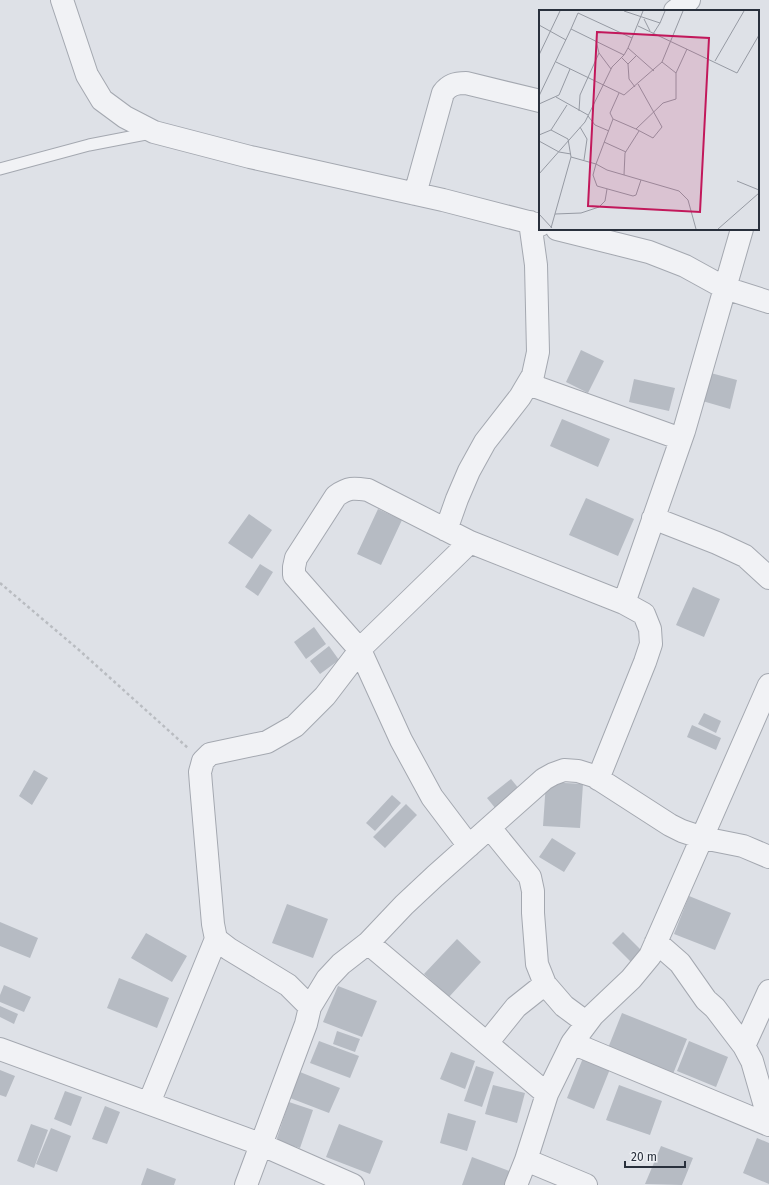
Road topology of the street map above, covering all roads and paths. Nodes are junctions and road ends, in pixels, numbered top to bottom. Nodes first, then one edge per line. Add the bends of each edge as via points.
1 (62, 0) edge
2 (689, 0) edge
3 (676, 10) edge
4 (539, 101) edge
5 (154, 132) junction
6 (0, 169) edge
7 (415, 194) junction
8 (535, 223) edge
9 (561, 230) edge
10 (742, 230) edge
11 (725, 288) junction
12 (769, 302) edge
13 (528, 384) junction
14 (681, 439) junction
15 (653, 518) junction
16 (446, 530) junction
17 (470, 542) junction
18 (769, 578) edge
19 (0, 583) edge
20 (624, 603) junction
21 (360, 650) junction
22 (769, 685) edge
23 (203, 761) junction
24 (598, 779) junction
25 (490, 828) junction
26 (703, 838) junction
27 (469, 846) junction
28 (769, 857) edge
29 (216, 939) junction
30 (656, 942) junction
31 (368, 943) junction
32 (545, 984) junction
33 (769, 991) edge
34 (310, 1007) junction
35 (587, 1023) junction
36 (572, 1042) junction
37 (487, 1043) junction
38 (744, 1046) junction
39 (0, 1049) edge
40 (547, 1094) junction
41 (149, 1103) junction
42 (769, 1120) edge
43 (769, 1125) edge
44 (260, 1144) junction
45 (526, 1160) junction
46 (246, 1185) edge
47 (353, 1185) edge
48 (516, 1185) edge
49 (586, 1185) edge

1 - 5 street via 87,75 102,100
2 - 3 street
4 - 7 street via 466,83 448,86 443,94
5 - 6 lane via 88,145
5 - 7 street via 250,157
7 - 8 street
8 - 13 street via 538,352 533,375
9 - 11 street via 649,252 685,266
10 - 11 street
11 - 12 street
11 - 14 street
13 - 14 street
13 - 16 street via 485,442 469,471
14 - 15 street
15 - 18 street via 745,556
15 - 20 street
16 - 17 street
16 - 21 street via 368,490 345,489 336,496 296,558 294,574
17 - 20 street
17 - 21 street
19 - 23 path
20 - 24 street via 644,614 650,629 651,644
21 - 23 street via 325,696 295,726 267,742 210,754
21 - 27 street via 401,740 432,797
22 - 26 street
23 - 29 street via 200,772
24 - 25 street via 578,771 564,770 553,774 544,779
24 - 26 street via 670,825
25 - 27 street
25 - 32 street via 530,877 537,964
26 - 28 street via 742,846
26 - 30 street
27 - 31 street via 404,905
29 - 34 street via 288,984
29 - 41 street
30 - 35 street via 650,956 631,979
30 - 38 street via 680,963 706,1000
31 - 34 street via 341,964 327,979
31 - 37 street
32 - 35 street via 564,1006
32 - 37 street via 516,1007
33 - 38 street
34 - 44 street via 306,1024
35 - 36 street
36 - 40 street
36 - 43 street
37 - 40 street
38 - 42 street via 752,1061
39 - 41 street
40 - 45 street
41 - 44 street
44 - 46 street
44 - 47 street
45 - 48 street
45 - 49 street

